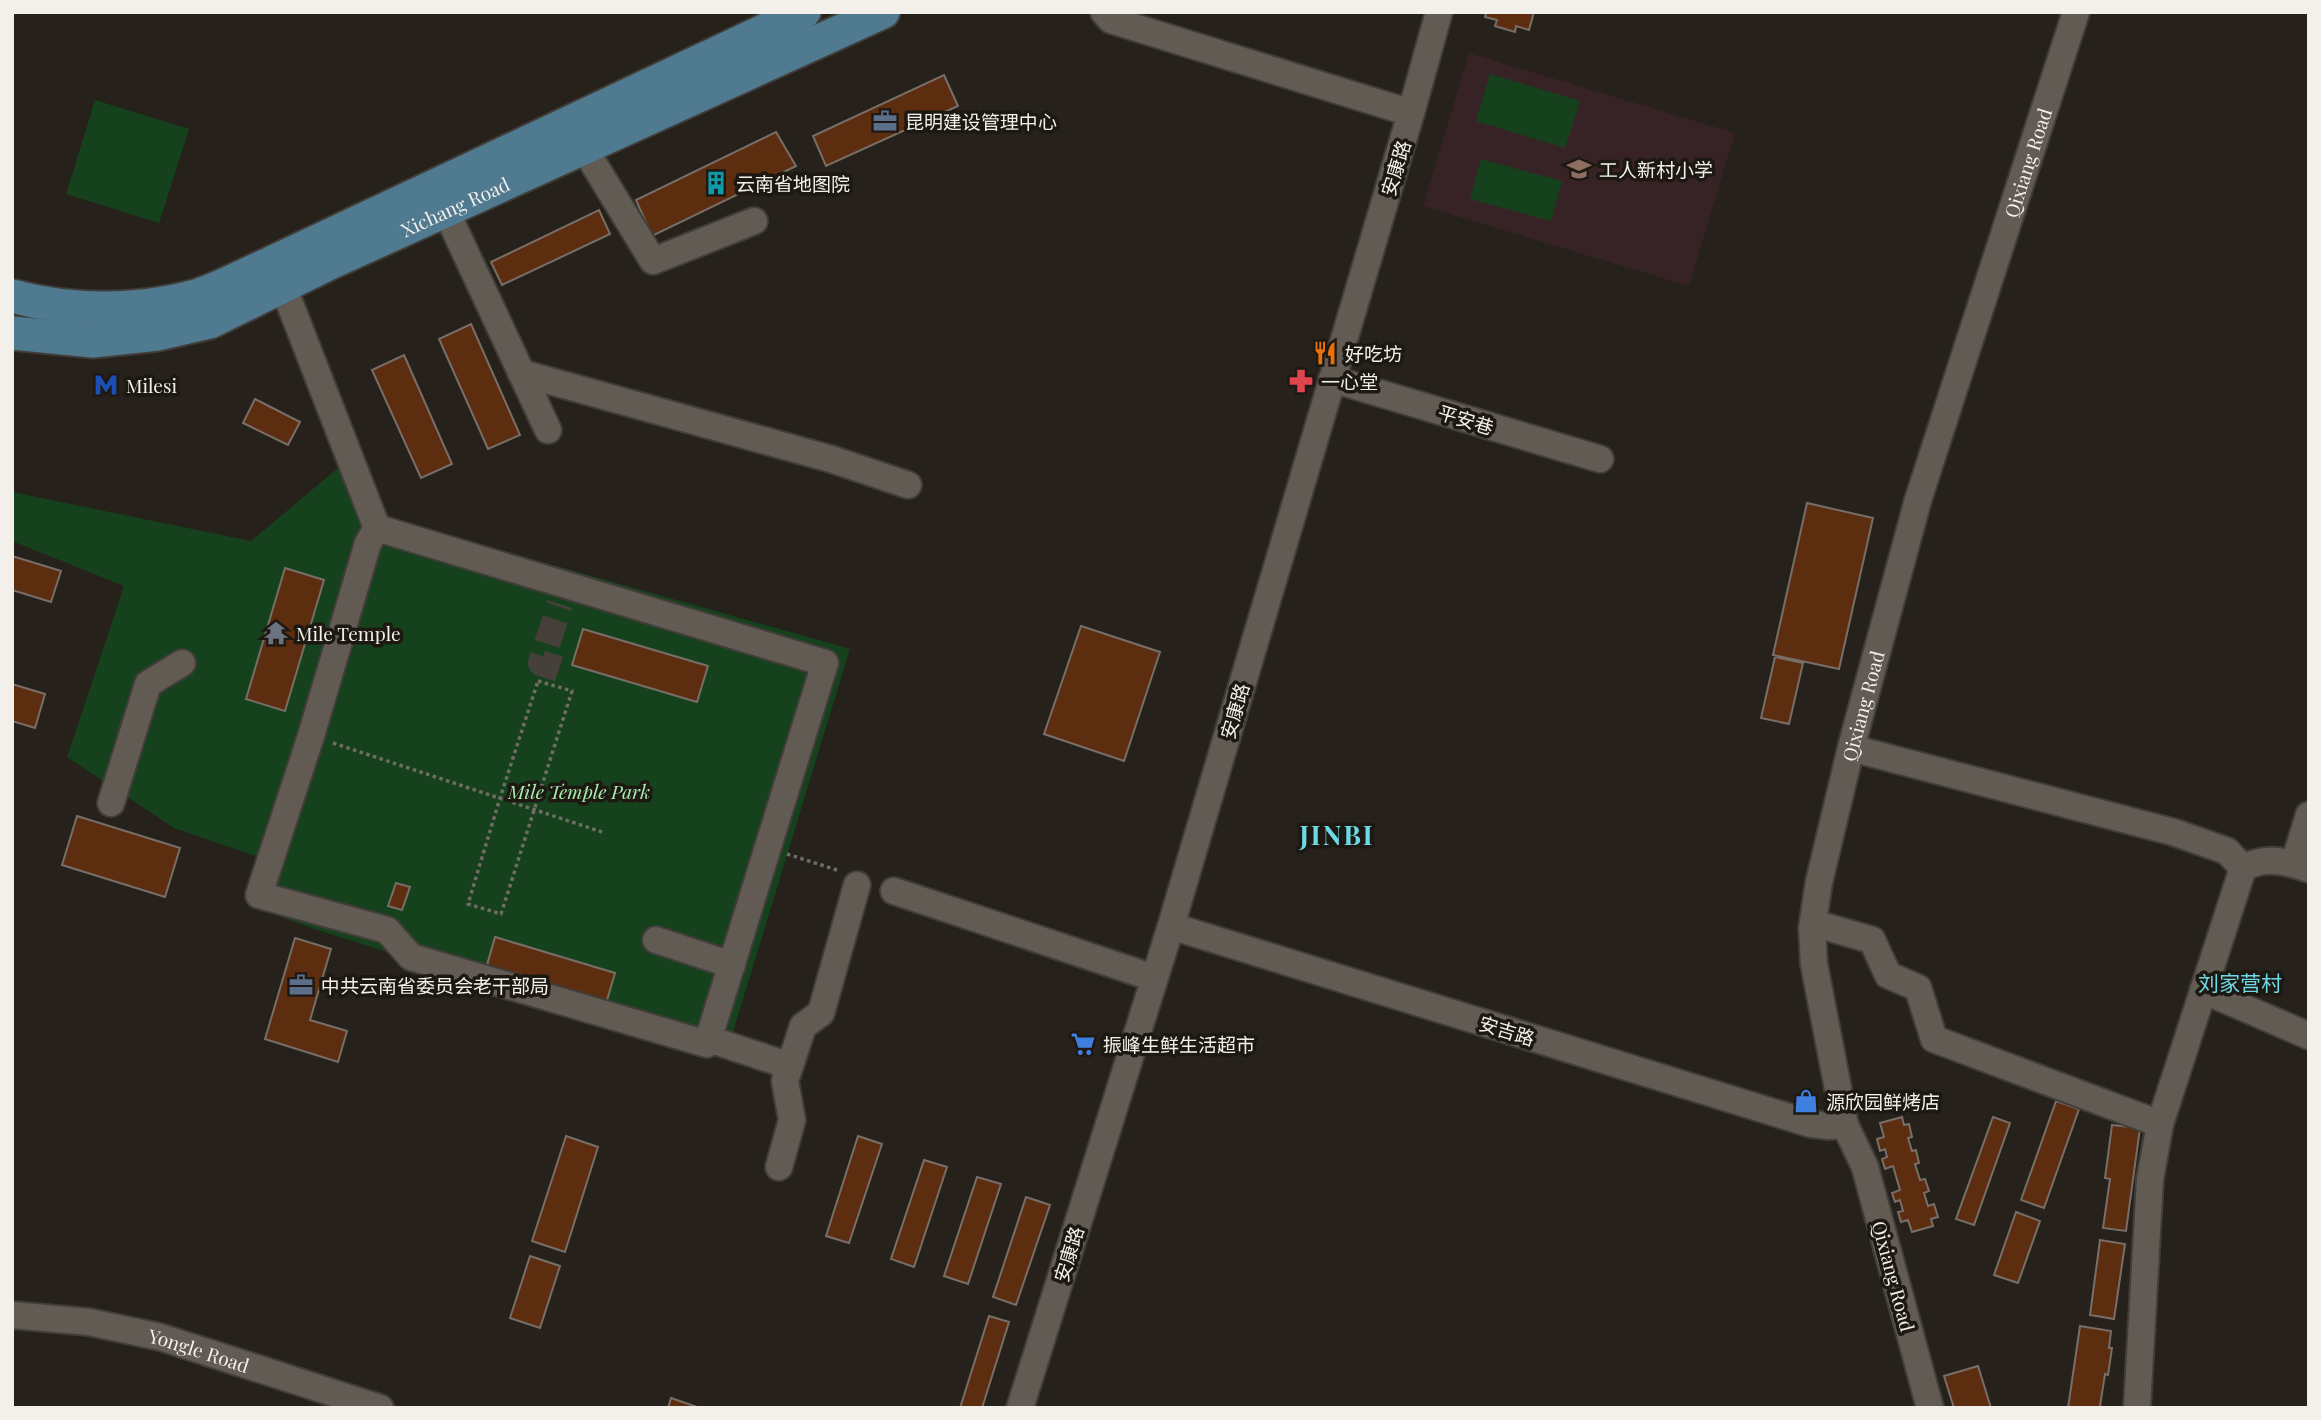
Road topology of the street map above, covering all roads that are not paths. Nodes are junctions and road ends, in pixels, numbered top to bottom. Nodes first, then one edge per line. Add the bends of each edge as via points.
1 (804, 12) edge
2 (883, 12) edge
3 (1104, 12) edge
4 (1439, 12) edge
5 (2076, 12) edge
6 (1411, 113) junction
7 (584, 148) junction
8 (446, 211) junction
9 (754, 221) dead end
10 (283, 286) junction
11 (12, 296) edge
12 (12, 333) edge
13 (521, 373) junction
14 (1332, 379) junction
15 (548, 430) dead end
16 (1600, 459) dead end
17 (908, 485) dead end
18 (377, 528) junction
19 (182, 663) dead end
20 (1851, 748) junction
21 (111, 803) dead end
22 (2309, 815) edge
23 (2301, 867) edge
24 (2243, 868) junction
25 (851, 878) road end
26 (894, 891) dead end
27 (1813, 923) junction
28 (1171, 926) junction
29 (656, 940) dead end
30 (732, 965) junction
31 (1154, 978) junction
32 (2203, 990) junction
33 (2309, 1036) edge
34 (709, 1038) junction
35 (790, 1066) junction
36 (2161, 1124) junction
37 (1845, 1125) junction
38 (779, 1167) dead end
39 (12, 1315) edge
40 (380, 1408) edge
41 (1020, 1408) edge
42 (1930, 1408) edge
43 (2137, 1408) edge

1 - 11 main road, Xichang Road via 197,296 104,307 32,302
2 - 7 main road, Xichang Road
3 - 6 street via 1111,20
4 - 6 street, 安康路
5 - 20 street, Qixiang Road via 1918,500
6 - 14 street, 安康路
7 - 8 main road, Xichang Road
7 - 9 street via 653,261
8 - 10 main road, Xichang Road
8 - 13 street
10 - 12 main road, Xichang Road via 210,322 158,334 93,341
10 - 18 street
13 - 15 street
13 - 17 street via 831,459
14 - 16 street, 平安巷
14 - 28 street, 安康路
18 - 30 street via 563,595 825,663
18 - 34 street via 259,895 387,930 411,957 707,1044
19 - 21 street via 148,684
20 - 24 street via 2173,832 2227,851
20 - 27 street, Qixiang Road
22 - 23 street
23 - 24 street via 2271,859
24 - 32 street
25 - 35 street via 821,1013 803,1026
26 - 31 street
27 - 36 street via 1872,940 1888,975 1918,988 1934,1039
27 - 37 street, Qixiang Road via 1814,964
28 - 31 street, 安康路
28 - 37 street, 安吉路 via 1811,1124
29 - 30 street
30 - 34 street
31 - 41 street, 安康路
32 - 33 street
32 - 36 street
34 - 35 street
35 - 38 street via 785,1081 792,1120
36 - 43 street via 2150,1179
37 - 42 street, Qixiang Road via 1865,1167
39 - 40 street, Yongle Road via 89,1322 160,1337

